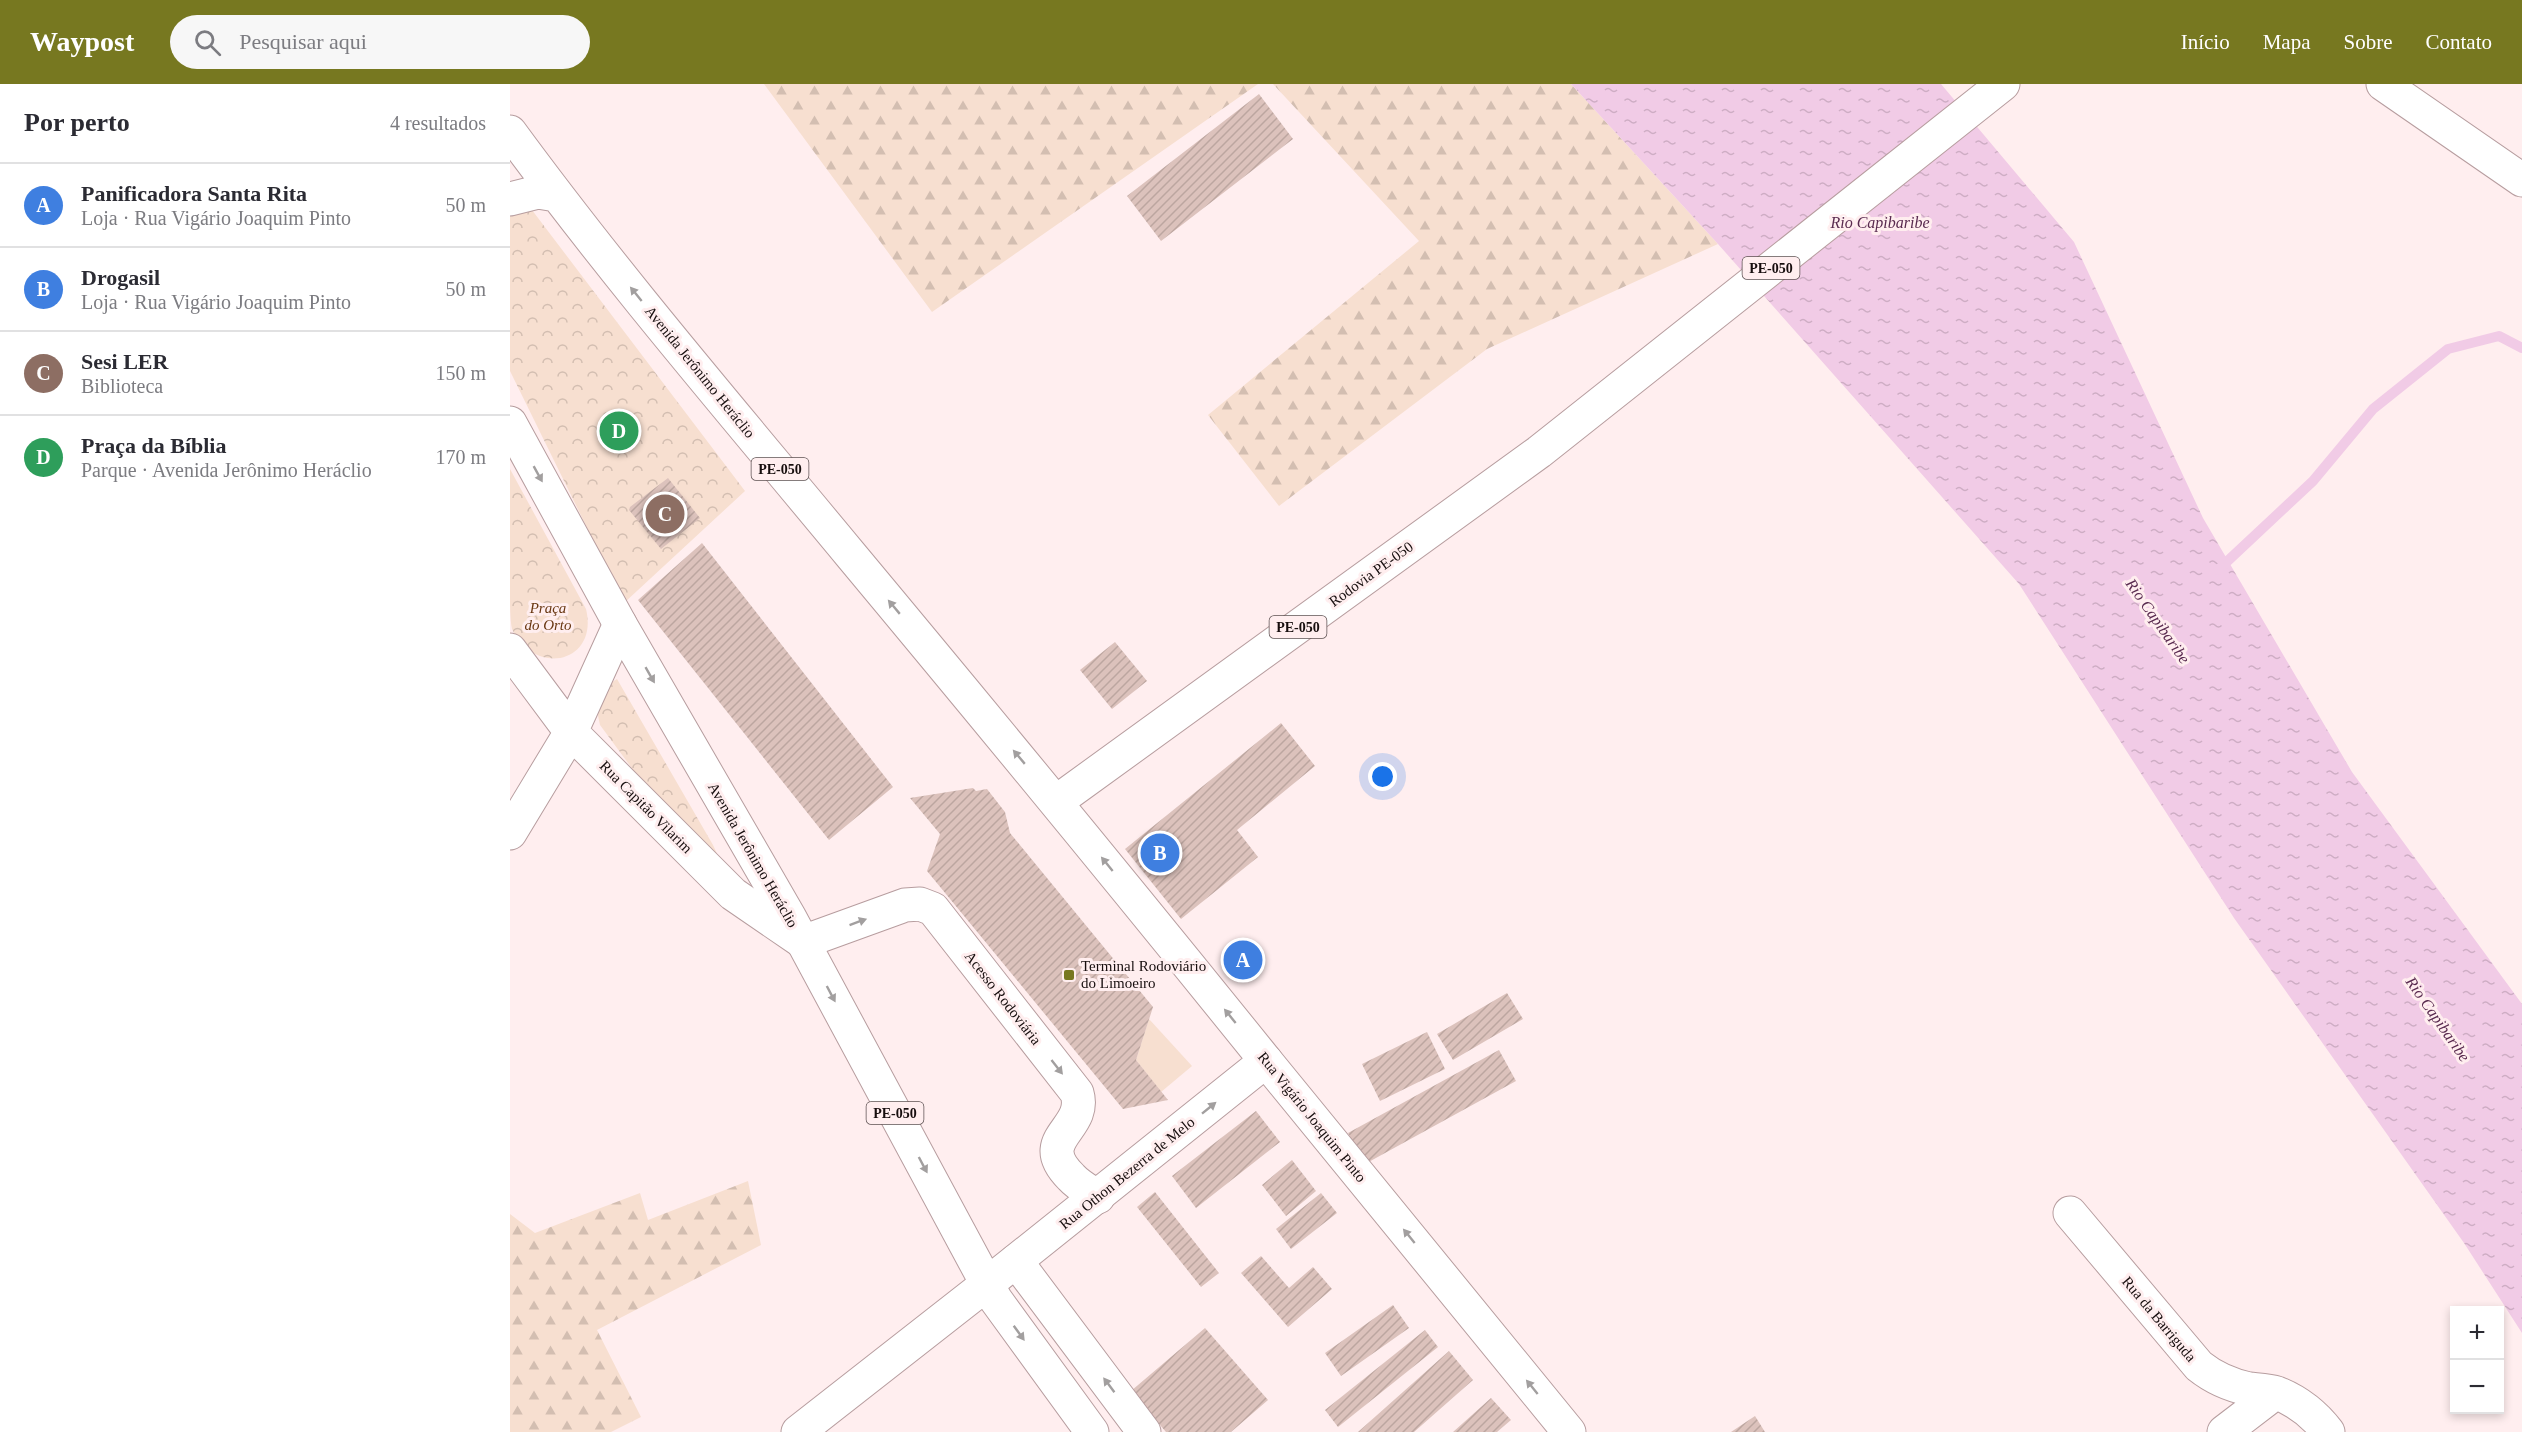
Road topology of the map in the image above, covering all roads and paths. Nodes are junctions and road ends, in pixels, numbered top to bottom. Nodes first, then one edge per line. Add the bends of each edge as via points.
1 (2003, 84) edge
2 (2384, 84) edge
3 (510, 132) edge
4 (2522, 180) edge
5 (556, 195) junction
6 (510, 199) edge
7 (510, 423) edge
8 (621, 624) junction
9 (510, 650) edge
10 (571, 732) junction
11 (1056, 802) junction
12 (510, 833) edge
13 (803, 942) junction
14 (1266, 1061) junction
15 (1098, 1197) junction
16 (2070, 1213) dead end
17 (1016, 1261) junction
18 (987, 1284) junction
19 (2276, 1393) junction
20 (798, 1432) edge
21 (1092, 1432) edge
22 (1144, 1432) edge
23 (1569, 1432) edge
24 (2224, 1432) edge
25 (2328, 1432) edge

1 - 11 main road, Rodovia PE-050 / PE-050 via 1539,452
2 - 4 main road
3 - 5 main road, Avenida Jerônimo Heráclio / PE-050
5 - 6 main road via 538,192
11 -> 5 main road, Avenida Jerônimo Heráclio / PE-050
7 -> 8 main road, Avenida Jerônimo Heráclio / PE-050
8 - 10 main road
8 -> 13 main road, Avenida Jerônimo Heráclio / PE-050
9 - 10 main road, Rua Capitão Vilarim
10 - 12 main road
10 - 13 main road, Rua Capitão Vilarim via 733,894
14 -> 11 main road, Rua Vigário Joaquim Pinto / PE-050
13 -> 15 main road, Acesso Rodoviária via 904,905 920,904 933,909 1077,1092 1077,1114 1057,1144 1057,1156 1072,1179
13 -> 18 main road, PE-050
15 -> 14 main road, Rua Othon Bezerra de Melo
23 -> 14 main road, Rua Vigário Joaquim Pinto
15 - 17 main road, Rua Othon Bezerra de Melo
16 - 19 main road, Rua da Barriguda via 2208,1374 2233,1385
17 - 18 main road, Rua Othon Bezerra de Melo
22 -> 17 main road
18 - 20 main road, Rua Othon Bezerra de Melo
18 -> 21 main road
19 - 24 main road
19 - 25 main road, Rua da Barriguda via 2308,1411

